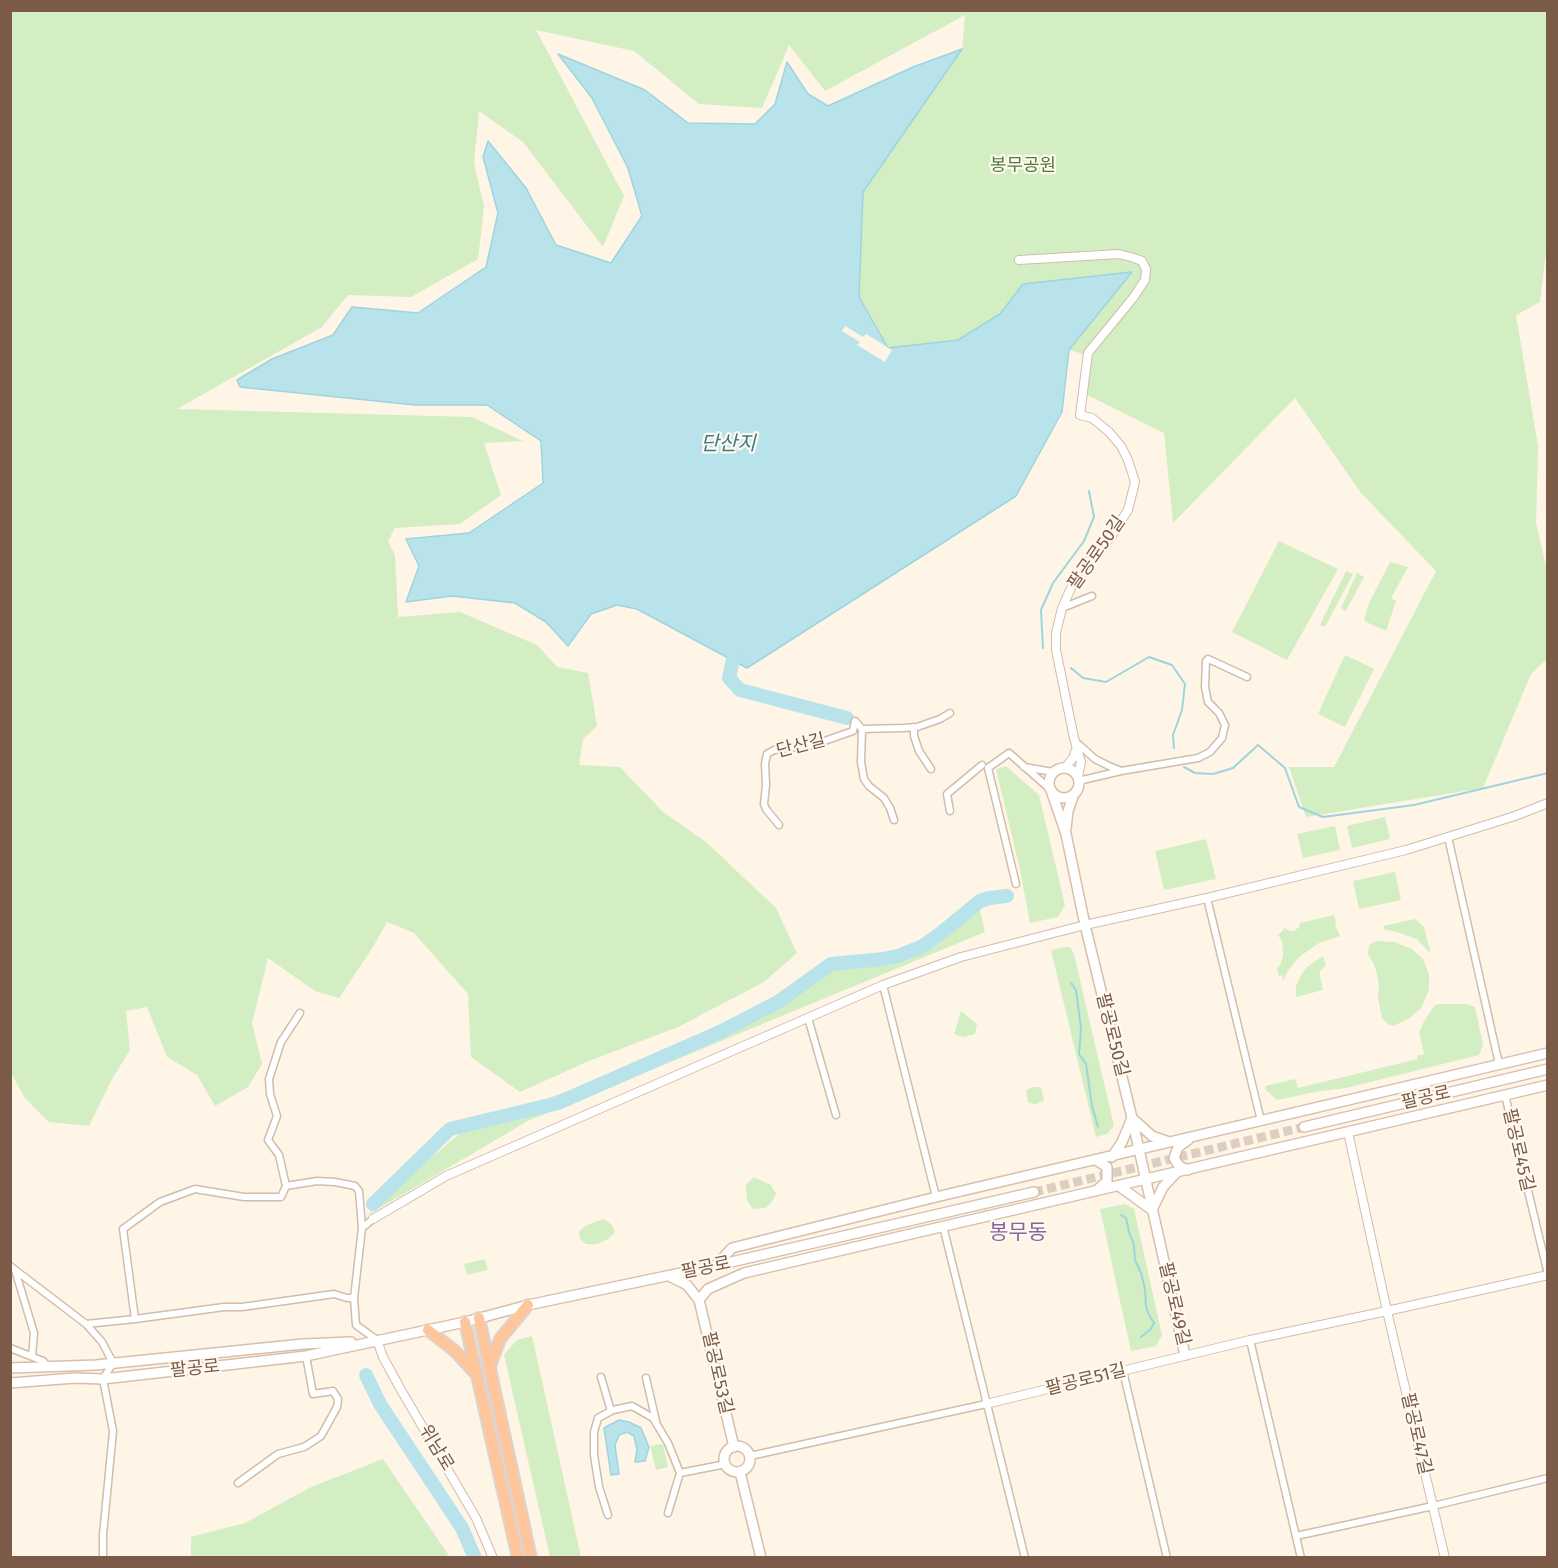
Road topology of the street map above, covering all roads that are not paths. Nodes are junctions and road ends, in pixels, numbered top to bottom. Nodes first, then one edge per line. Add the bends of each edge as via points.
1 (1019, 260) dead end
2 (1092, 596) dead end
3 (1062, 608) junction
4 (1247, 677) dead end
5 (950, 713) dead end
6 (914, 727) junction
7 (862, 729) junction
8 (1077, 745) junction
9 (982, 765) dead end
10 (1024, 767) junction
11 (1065, 768) junction
12 (931, 769) dead end
13 (1121, 771) junction
14 (1053, 772) junction
15 (1078, 779) junction
16 (1051, 791) junction
17 (1074, 794) junction
18 (1548, 803) edge
19 (950, 811) dead end
20 (894, 820) dead end
21 (779, 825) dead end
22 (1066, 834) junction
23 (1448, 837) junction
24 (1016, 884) dead end
25 (1207, 898) junction
26 (1085, 925) junction
27 (884, 985) junction
28 (300, 1013) dead end
29 (808, 1018) junction
30 (1548, 1053) edge
31 (1499, 1064) junction
32 (1548, 1069) edge
33 (1548, 1085) edge
34 (1505, 1095) junction
35 (836, 1115) dead end
36 (1132, 1118) junction
37 (1261, 1121) junction
38 (1304, 1127) tunnel mouth
39 (1348, 1132) junction
40 (1192, 1137) junction
41 (1169, 1142) junction
42 (1139, 1150) junction
43 (1112, 1157) junction
44 (1096, 1160) junction
45 (1143, 1166) joint
46 (1188, 1170) junction
47 (1178, 1172) junction
48 (1146, 1180) junction
49 (285, 1186) junction
50 (1119, 1186) junction
51 (1095, 1191) junction
52 (1034, 1192) tunnel mouth
53 (936, 1197) junction
54 (1152, 1210) junction
55 (373, 1219) joint
56 (943, 1226) junction
57 (362, 1228) junction
58 (714, 1266) junction
59 (13, 1268) edge
60 (744, 1273) junction
61 (1548, 1274) edge
62 (669, 1276) junction
63 (354, 1298) junction
64 (699, 1300) junction
65 (528, 1305) junction
66 (1387, 1311) junction
67 (478, 1318) junction
68 (135, 1319) junction
69 (465, 1322) junction
70 (86, 1324) junction
71 (428, 1330) junction
72 (377, 1340) junction
73 (1250, 1340) junction
74 (10, 1348) edge
75 (1185, 1355) junction
76 (32, 1356) junction
77 (306, 1356) junction
78 (113, 1363) junction
79 (48, 1367) junction
80 (10, 1368) edge
81 (489, 1370) junction
82 (1123, 1371) junction
83 (477, 1376) junction
84 (602, 1377) dead end
85 (646, 1378) dead end
86 (103, 1379) junction
87 (10, 1383) edge
88 (986, 1404) junction
89 (611, 1411) junction
90 (657, 1424) junction
91 (734, 1447) junction
92 (750, 1456) junction
93 (726, 1464) junction
94 (740, 1472) junction
95 (680, 1473) junction
96 (1548, 1478) edge
97 (238, 1483) dead end
98 (1433, 1506) junction
99 (668, 1513) dead end
100 (608, 1515) dead end
101 (1296, 1536) junction
102 (103, 1557) edge
103 (493, 1557) edge
104 (518, 1557) edge
105 (531, 1557) edge
106 (761, 1557) edge
107 (1025, 1557) edge
108 (1167, 1557) edge
109 (1301, 1557) edge
110 (1445, 1557) edge

1 - 3 street, 팔공로50길 via 1119,254 1142,261 1146,269 1145,280 1133,298 1088,353 1080,415 1092,418 1121,446 1135,482 1128,510 1111,537 1077,575
2 - 3 street
3 - 8 street, 팔공로50길 via 1056,650
4 - 13 street via 1209,659 1206,662 1204,687 1208,702 1225,725 1222,738 1210,752 1198,758
5 - 6 street, 단산길
6 - 7 street, 단산길
6 - 12 street via 919,751
7 - 20 street via 864,779 884,798
7 - 21 street, 단산길 via 855,721 853,731 813,745 767,754 764,804
8 - 11 street
8 - 13 street
8 - 15 street, 팔공로50길 via 1081,762
9 - 19 street via 947,794
10 - 14 street
10 - 16 street
10 - 24 street via 1009,753 988,768
11 - 14 main road
11 - 15 main road
13 - 15 street
14 - 16 main road via 1049,778
15 - 17 main road
16 - 17 main road via 1061,798
16 - 22 main road
17 - 22 main road
18 - 23 street
22 - 26 main road, 팔공로50길
23 - 25 street
23 - 31 street
25 - 26 street
25 - 37 street
26 - 27 street via 961,957
26 - 36 main road, 팔공로50길
27 - 29 street
27 - 53 street
28 - 49 street via 281,1042 269,1079 277,1116 268,1140 279,1155
29 - 35 street
29 - 55 street via 446,1176
30 - 31 main road
31 - 37 main road
32 - 38 main road, 팔공로
33 - 34 main road
34 - 39 main road
34 - 61 street, 팔공로45길
36 - 41 main road via 1152,1136
36 - 42 main road, 팔공로50길
36 - 43 main road
37 - 40 main road
39 - 46 main road
39 - 66 street, 팔공로47길
40 - 41 main road
40 - 46 main road via 1178,1147 1174,1158
41 - 42 main road
42 - 43 main road
42 - 45 main road, 팔공로50길
43 - 44 main road
44 - 51 main road via 1107,1167 1107,1181
44 - 53 main road
45 - 48 main road, 팔공로49길
46 - 47 main road
47 - 48 main road
47 - 54 main road via 1163,1187
48 - 50 main road
48 - 54 main road, 팔공로49길
49 - 57 street via 317,1181 355,1186 359,1191
49 - 68 street via 281,1197 244,1197 195,1189 160,1202 123,1229
50 - 51 main road
50 - 54 main road
51 - 56 main road
52 - 58 main road, 팔공로
53 - 58 main road via 732,1248
54 - 75 main road, 팔공로49길
55 - 57 street
56 - 60 main road
56 - 88 street
57 - 63 street
58 - 60 main road
58 - 62 main road, 팔공로
59 - 70 street
59 - 76 street via 34,1333
60 - 64 main road via 708,1288
61 - 66 street
62 - 64 main road via 687,1285
62 - 65 main road, 팔공로
63 - 68 street via 334,1294
63 - 72 street via 356,1325
64 - 91 main road, 팔공로53길
65 - 67 main road, 팔공로
65 - 81 highway via 500,1339
66 - 73 street, 팔공로49길
66 - 98 street, 팔공로47길
67 - 69 main road, 팔공로
67 - 81 highway
68 - 70 street
69 - 71 main road, 팔공로
69 - 83 highway
70 - 78 street
71 - 72 main road, 팔공로
71 - 83 highway via 455,1351
72 - 77 main road, 팔공로
72 - 78 main road, 팔공로
72 - 103 street, 위남로 via 383,1357 476,1518
73 - 75 street, 팔공로49길
73 - 101 street
74 - 76 street
75 - 82 street, 팔공로51길
76 - 79 street
77 - 86 main road, 팔공로
77 - 97 street via 313,1394 333,1391 337,1407 321,1436 304,1447 278,1454
78 - 79 main road, 팔공로
78 - 86 street
79 - 80 main road, 팔공로
81 - 105 highway
82 - 88 street, 팔공로51길
82 - 108 street
83 - 104 highway
84 - 89 street
85 - 90 street
86 - 87 main road, 팔공로
86 - 102 street via 113,1431
88 - 92 street
88 - 107 street
89 - 90 street via 632,1406
89 - 100 street via 598,1418 594,1432 594,1455
90 - 95 street
91 - 92 main road via 746,1449
91 - 93 main road via 726,1454
92 - 94 main road via 747,1467
93 - 94 main road
93 - 95 street
94 - 106 main road
95 - 99 street
96 - 98 street
98 - 101 street
98 - 110 street, 팔공로47길
101 - 109 street

